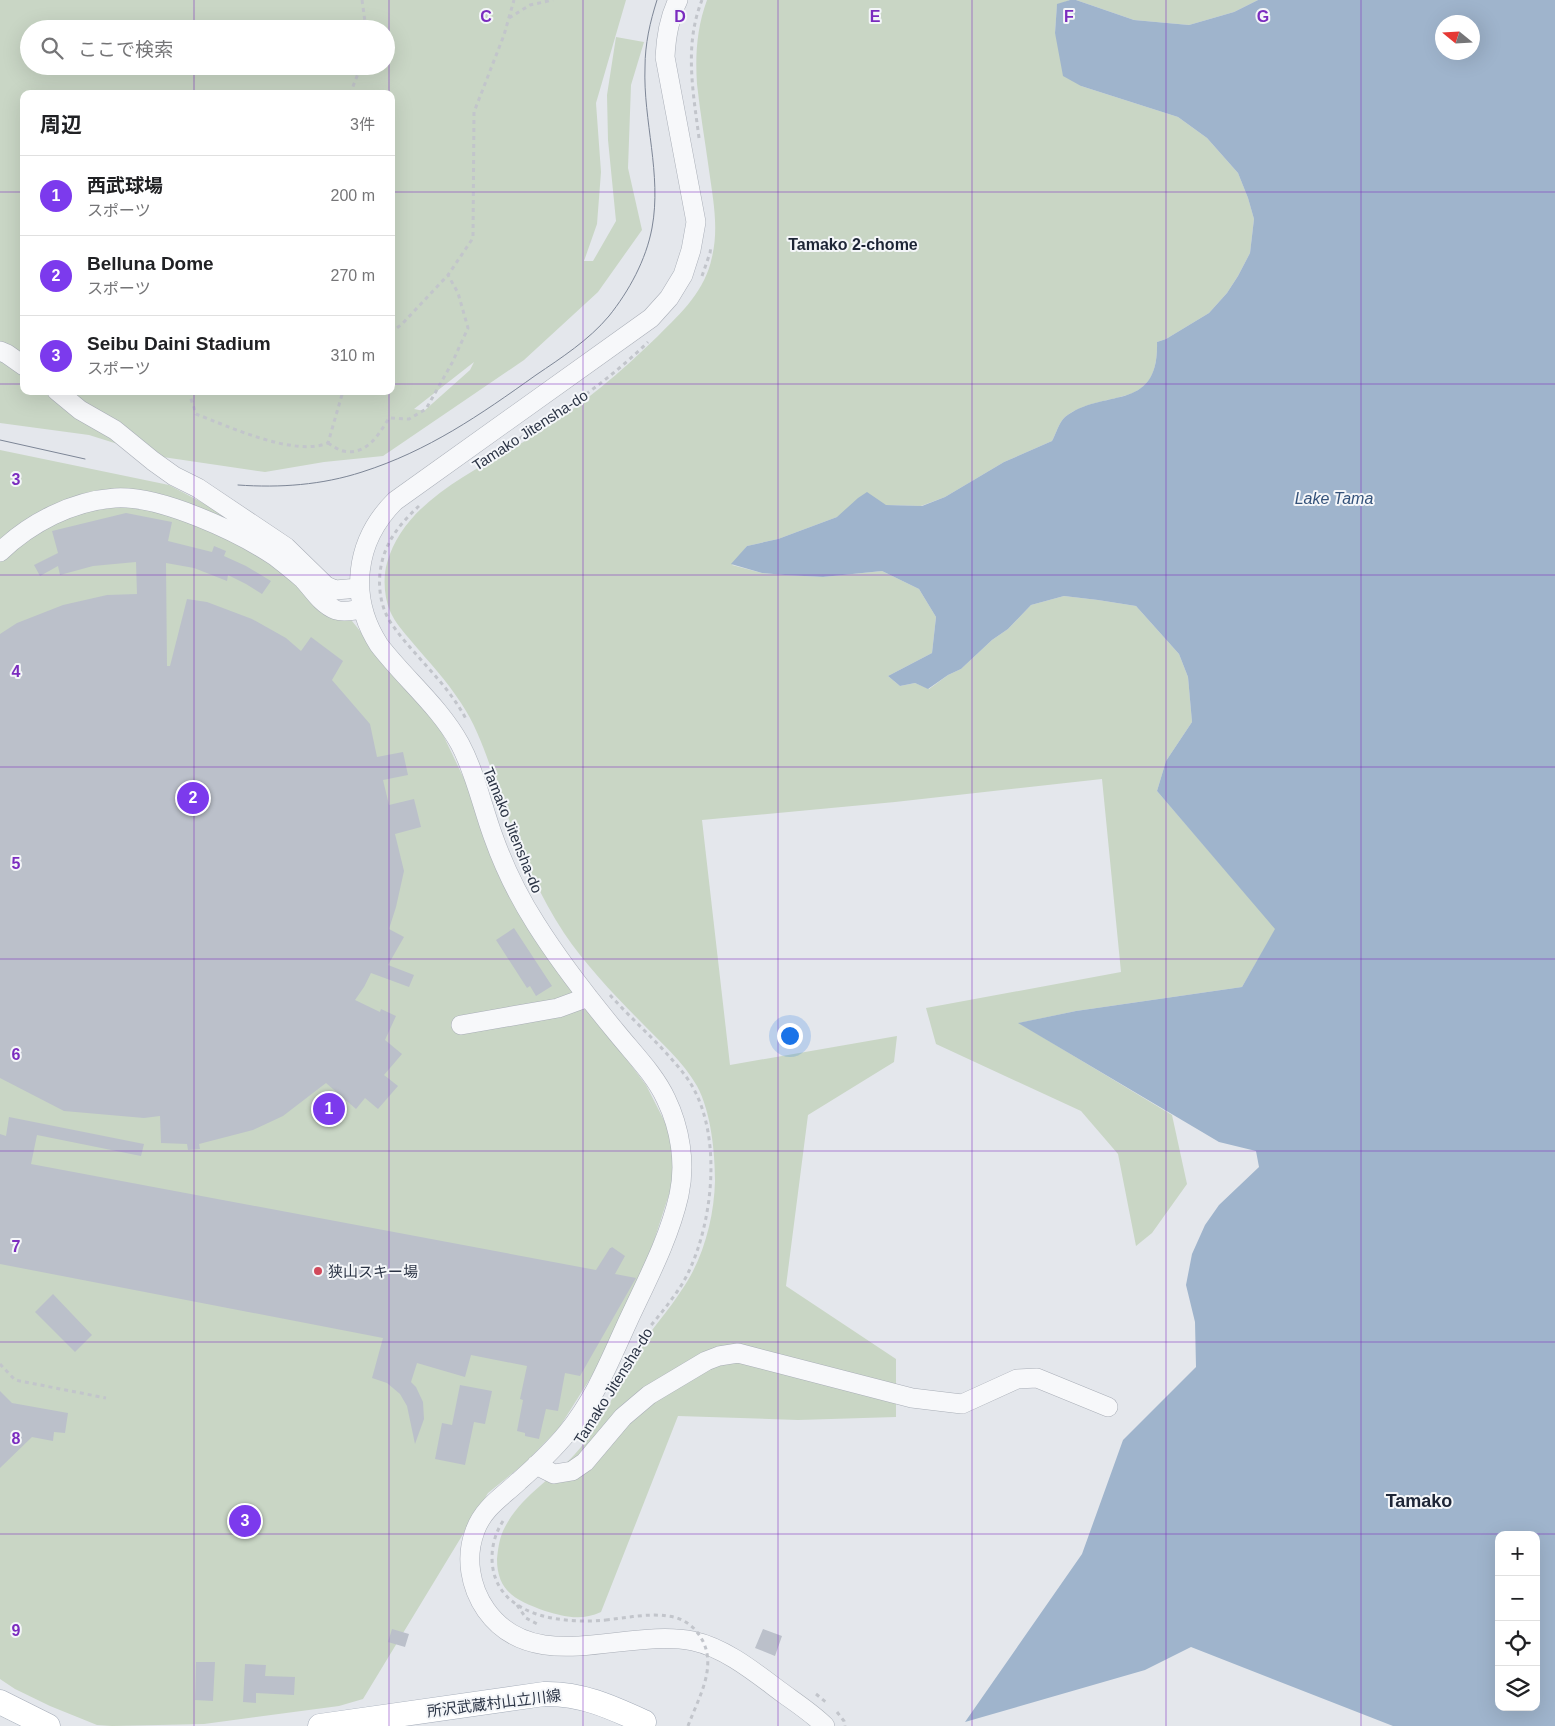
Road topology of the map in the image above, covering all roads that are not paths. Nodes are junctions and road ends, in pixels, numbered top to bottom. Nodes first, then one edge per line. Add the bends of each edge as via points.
1 (678, 0) edge
2 (0, 351) edge
3 (20, 363) edge
4 (62, 395) edge
5 (0, 552) edge
6 (359, 588) junction
7 (362, 608) junction
8 (597, 993) junction
9 (461, 1025) dead end
10 (1108, 1407) dead end
11 (536, 1465) junction
12 (0, 1702) edge
13 (647, 1725) edge
14 (48, 1726) edge
15 (320, 1726) edge
16 (825, 1726) edge

1 - 6 street via 667,33 666,57 696,222 689,257 676,288 651,318 395,501 377,522 367,544
2 - 3 street
4 - 6 street via 80,410 115,430 174,476 198,488 286,547 326,586 335,590
5 - 7 street via 50,516 90,502 116,498 161,503 217,525 276,557 330,607 345,611
6 - 7 street
7 - 8 street via 379,645 434,706 460,745 508,875 546,940
8 - 9 street via 558,1008
8 - 11 street via 666,1098 680,1142 681,1182 672,1220 601,1381 571,1428
10 - 11 street via 1037,1378 1018,1379 962,1404 912,1398 738,1353 706,1361 649,1395 618,1421 584,1462 572,1471 554,1474
11 - 16 street via 492,1504 481,1518 472,1539 472,1581 478,1598 495,1621 520,1638 553,1646 661,1639 693,1641 742,1664
12 - 14 main road
13 - 15 main road, 所沢武蔵村山立川線 via 607,1705 577,1696 544,1694

